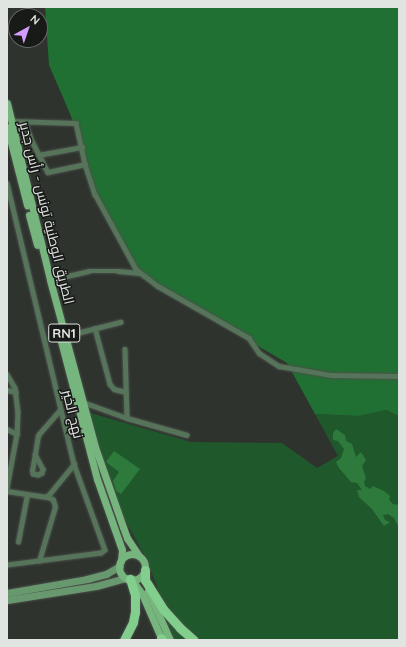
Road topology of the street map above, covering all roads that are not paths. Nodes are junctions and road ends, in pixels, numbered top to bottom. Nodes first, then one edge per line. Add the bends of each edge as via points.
1 (7, 103) edge
2 (25, 122) junction
3 (9, 124) edge
4 (82, 148) junction
5 (38, 155) junction
6 (85, 164) junction
7 (7, 183) edge
8 (140, 273) junction
9 (50, 280) junction
10 (120, 322) dead end
11 (95, 328) junction
12 (73, 334) dead end
13 (125, 349) dead end
14 (7, 374) edge
15 (399, 376) edge
16 (7, 390) edge
17 (16, 392) junction
18 (126, 392) junction
19 (83, 402) junction
20 (60, 410) junction
21 (127, 418) junction
22 (7, 429) edge
23 (17, 434) junction
24 (187, 434) dead end
25 (35, 454) dead end
26 (74, 464) junction
27 (7, 487) edge
28 (27, 495) junction
29 (47, 497) junction
30 (18, 542) dead end
31 (139, 556) junction
32 (39, 561) junction
33 (120, 564) junction
34 (7, 565) edge
35 (144, 572) junction
36 (129, 579) junction
37 (7, 593) edge
38 (7, 600) edge
39 (124, 640) edge
40 (164, 640) edge
41 (194, 640) edge

1 - 3 main road, الطريق الوطنية تونس - رأس جدير / RN1
2 - 3 street
2 - 4 street via 76,123
2 - 5 street
3 - 9 main road, الطريق الوطنية تونس - رأس جدير / RN1
3 - 33 main road, الطريق الوطنية تونس - رأس جدير / RN1 via 88,447 122,550
4 - 5 street
4 - 6 street
5 - 6 street via 49,173
6 - 8 street via 95,194
7 - 20 street, نهج الخير
8 - 9 street via 90,272
8 - 15 street via 249,338 259,353 279,366 331,375
9 - 19 main road, الطريق الوطنية تونس - رأس جدير / RN1
10 - 11 street
11 - 12 street
11 - 18 street via 110,384 116,390
13 - 18 street
14 - 17 street
16 - 17 street
17 - 23 street
18 - 21 street
19 - 21 street
19 - 31 main road, الطريق الوطنية تونس - رأس جدير / RN1 via 95,447 127,538
20 - 25 street via 40,432
20 - 26 street, نهج الخير
21 - 24 street
22 - 23 street
23 - 27 street
26 - 29 street
26 - 32 street, نهج الخير via 105,551
27 - 28 street
28 - 29 street
28 - 30 street
29 - 32 street via 54,500 54,507
31 - 33 main road via 127,555
31 - 35 main road, RN1 via 144,562
32 - 34 street, نهج الخير
33 - 36 main road, RN1 via 120,571
33 - 37 street via 106,574 87,579
35 - 36 main road via 138,578
35 - 40 main road, RN1 via 143,581
35 - 41 highway via 145,580 163,609 174,623
36 - 38 street
36 - 39 highway via 135,595 135,612
36 - 40 main road, RN1 via 142,594

